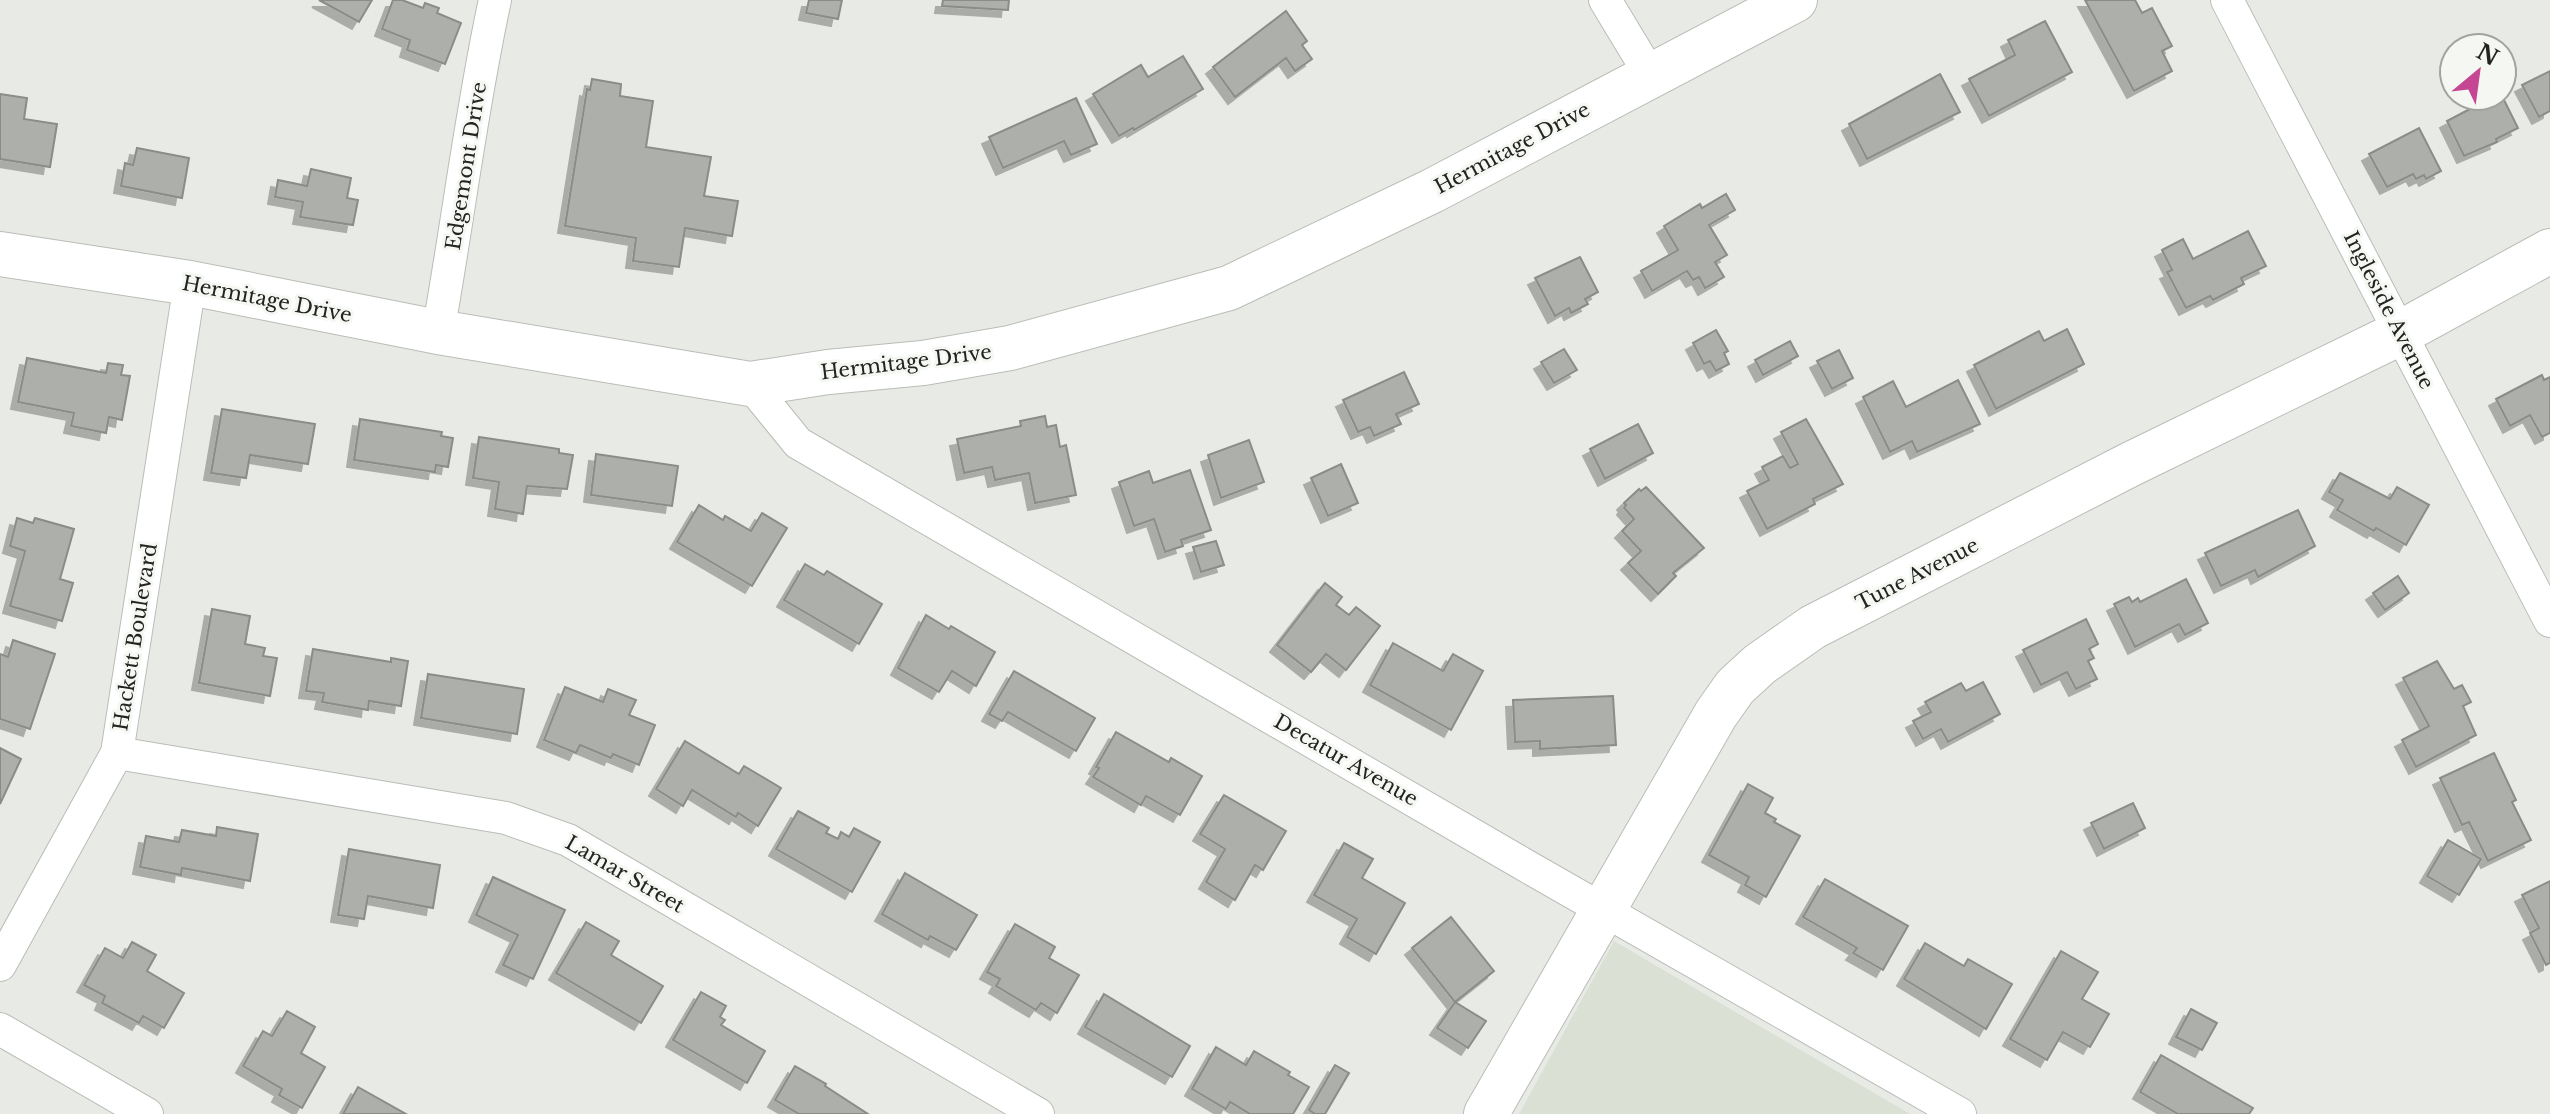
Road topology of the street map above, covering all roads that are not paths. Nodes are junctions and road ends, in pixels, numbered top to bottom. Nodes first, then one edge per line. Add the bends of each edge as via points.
1 (495, 0) edge
2 (1605, 0) edge
3 (1795, 0) edge
4 (2227, 0) edge
5 (1651, 76) junction
6 (2550, 251) edge
7 (0, 254) edge
8 (190, 283) junction
9 (438, 332) junction
10 (2400, 333) junction
11 (750, 384) junction
12 (2550, 621) edge
13 (117, 753) junction
14 (1603, 909) junction
15 (0, 965) edge
16 (0, 1029) edge
17 (147, 1114) edge
18 (1038, 1114) edge
19 (1486, 1114) edge
20 (1960, 1114) edge

1 - 9 street, Edgemont Drive
2 - 5 street
3 - 5 street, Hermitage Drive
4 - 10 street, Ingleside Avenue
5 - 11 street, Hermitage Drive via 1432,191 1229,288 1010,348
6 - 10 street, Tune Avenue
7 - 8 street, Hermitage Drive
8 - 9 street, Hermitage Drive
8 - 13 street, Hackett Boulevard
9 - 11 street, Hermitage Drive
10 - 12 street, Ingleside Avenue
10 - 14 street, Tune Avenue via 2131,464 1786,644 1735,687 1716,714
11 - 14 street, Decatur Avenue via 798,443
13 - 15 street, Hackett Boulevard
13 - 18 street, Lamar Street via 506,818 568,840
14 - 19 street, Tune Avenue
14 - 20 street, Decatur Avenue
16 - 17 street

